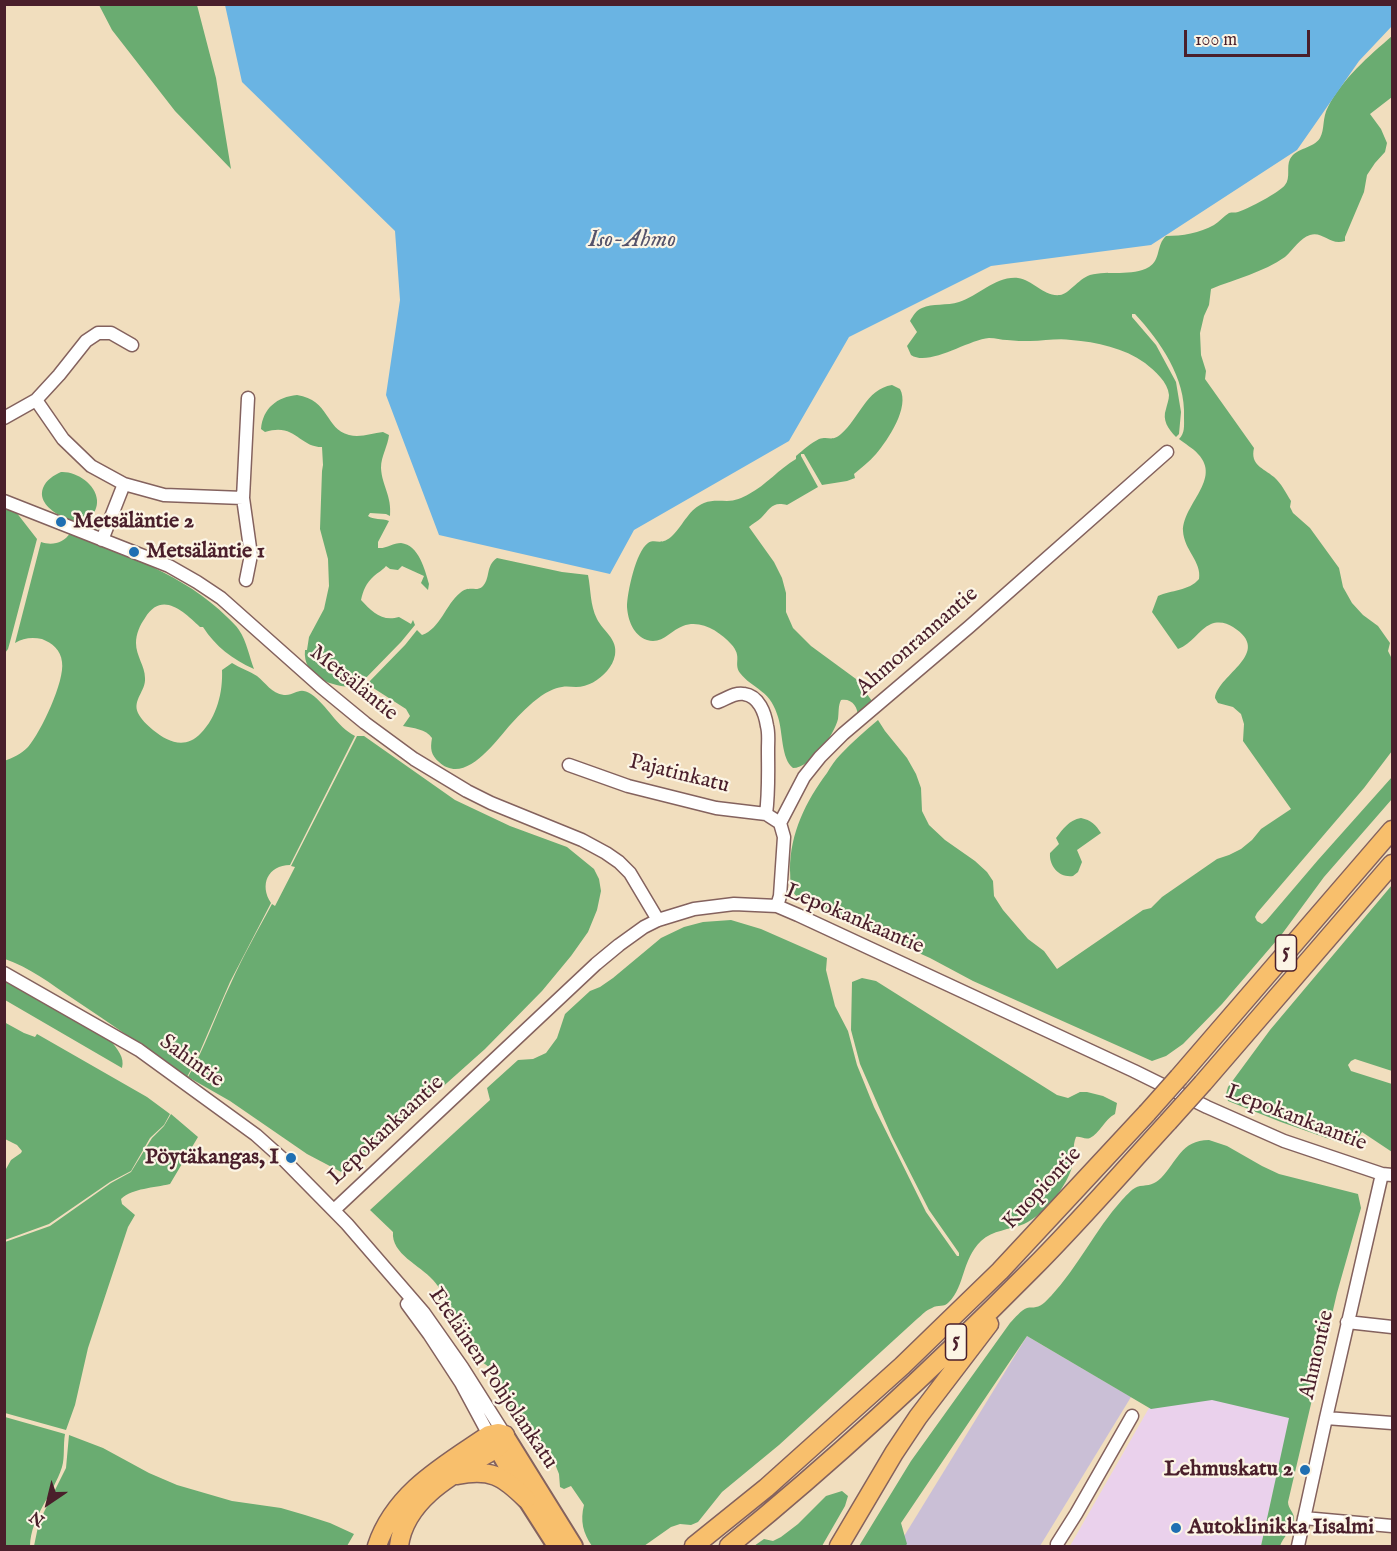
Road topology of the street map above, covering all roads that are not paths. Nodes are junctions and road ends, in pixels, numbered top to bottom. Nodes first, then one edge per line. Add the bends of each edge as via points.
1 (132, 345) dead end
2 (248, 398) dead end
3 (36, 400) junction
4 (4, 418) edge
5 (1167, 453) dead end
6 (124, 484) junction
7 (243, 498) junction
8 (4, 501) edge
9 (102, 540) junction
10 (246, 580) dead end
11 (718, 702) dead end
12 (569, 765) dead end
13 (766, 814) junction
14 (780, 823) junction
15 (1392, 830) edge
16 (1392, 864) edge
17 (777, 906) junction
18 (658, 920) junction
19 (4, 973) edge
20 (1387, 1174) edge
21 (334, 1210) junction
22 (1033, 1268) junction
23 (1347, 1322) junction
24 (1392, 1327) edge
25 (1132, 1416) dead end
26 (1326, 1418) junction
27 (1392, 1423) edge
28 (497, 1440) junction
29 (449, 1477) junction
30 (766, 1488) junction
31 (526, 1499) junction
32 (1304, 1518) junction
33 (1392, 1526) edge
34 (377, 1546) edge
35 (399, 1546) edge
36 (556, 1546) edge
37 (574, 1546) edge
38 (679, 1546) edge
39 (694, 1546) edge
40 (729, 1546) edge
41 (839, 1546) edge
42 (1059, 1546) edge
43 (1298, 1546) edge

1 - 3 street via 111,333 99,333 86,341
2 - 7 street
3 - 4 street
3 - 6 street via 63,439 90,466
5 - 14 street, Ahmonrannantie via 843,734 804,777
6 - 7 street via 164,495
6 - 9 street
7 - 10 street via 251,555
8 - 9 street, Metsäläntie
9 - 18 street, Metsäläntie via 169,567 220,598 365,723 443,778 606,853 630,873
11 - 13 street via 743,693 757,700 762,709 767,726
12 - 13 street, Pajatinkatu via 628,786 716,808
13 - 14 street, Pajatinkatu
14 - 17 street via 783,837
15 - 30 highway, Kuopiontie / 5, bridge via 1179,1077 1000,1271 902,1366
16 - 22 highway, Kuopiontie / 5, bridge via 1203,1083
17 - 18 street, Lepokankaantie via 715,905
17 - 20 street, Lepokankaantie via 1284,1141
18 - 21 street, Lepokankaantie via 596,964
19 - 21 street, Sahintie via 139,1050 256,1135
20 - 23 street, Ahmontie
21 - 28 street, Eteläinen Pohjolankatu via 424,1313 462,1367
22 - 40 highway, Kuopiontie / 5 via 903,1394
22 - 41 highway via 918,1417
23 - 24 street
23 - 26 street, Ahmontie
25 - 42 street
26 - 27 street
26 - 32 street, Ahmontie
28 - 29 highway
28 - 31 main road, Eteläinen Pohjolankatu
28 - 34 highway via 432,1474 412,1490 391,1515
28 - 37 main road, Eteläinen Pohjolankatu
29 - 31 highway via 468,1473 499,1476
29 - 35 highway via 410,1515
30 - 38 highway
30 - 39 highway, Kuopiontie / 5
31 - 36 main road, Eteläinen Pohjolankatu
32 - 33 street
32 - 43 street, Ahmontie

